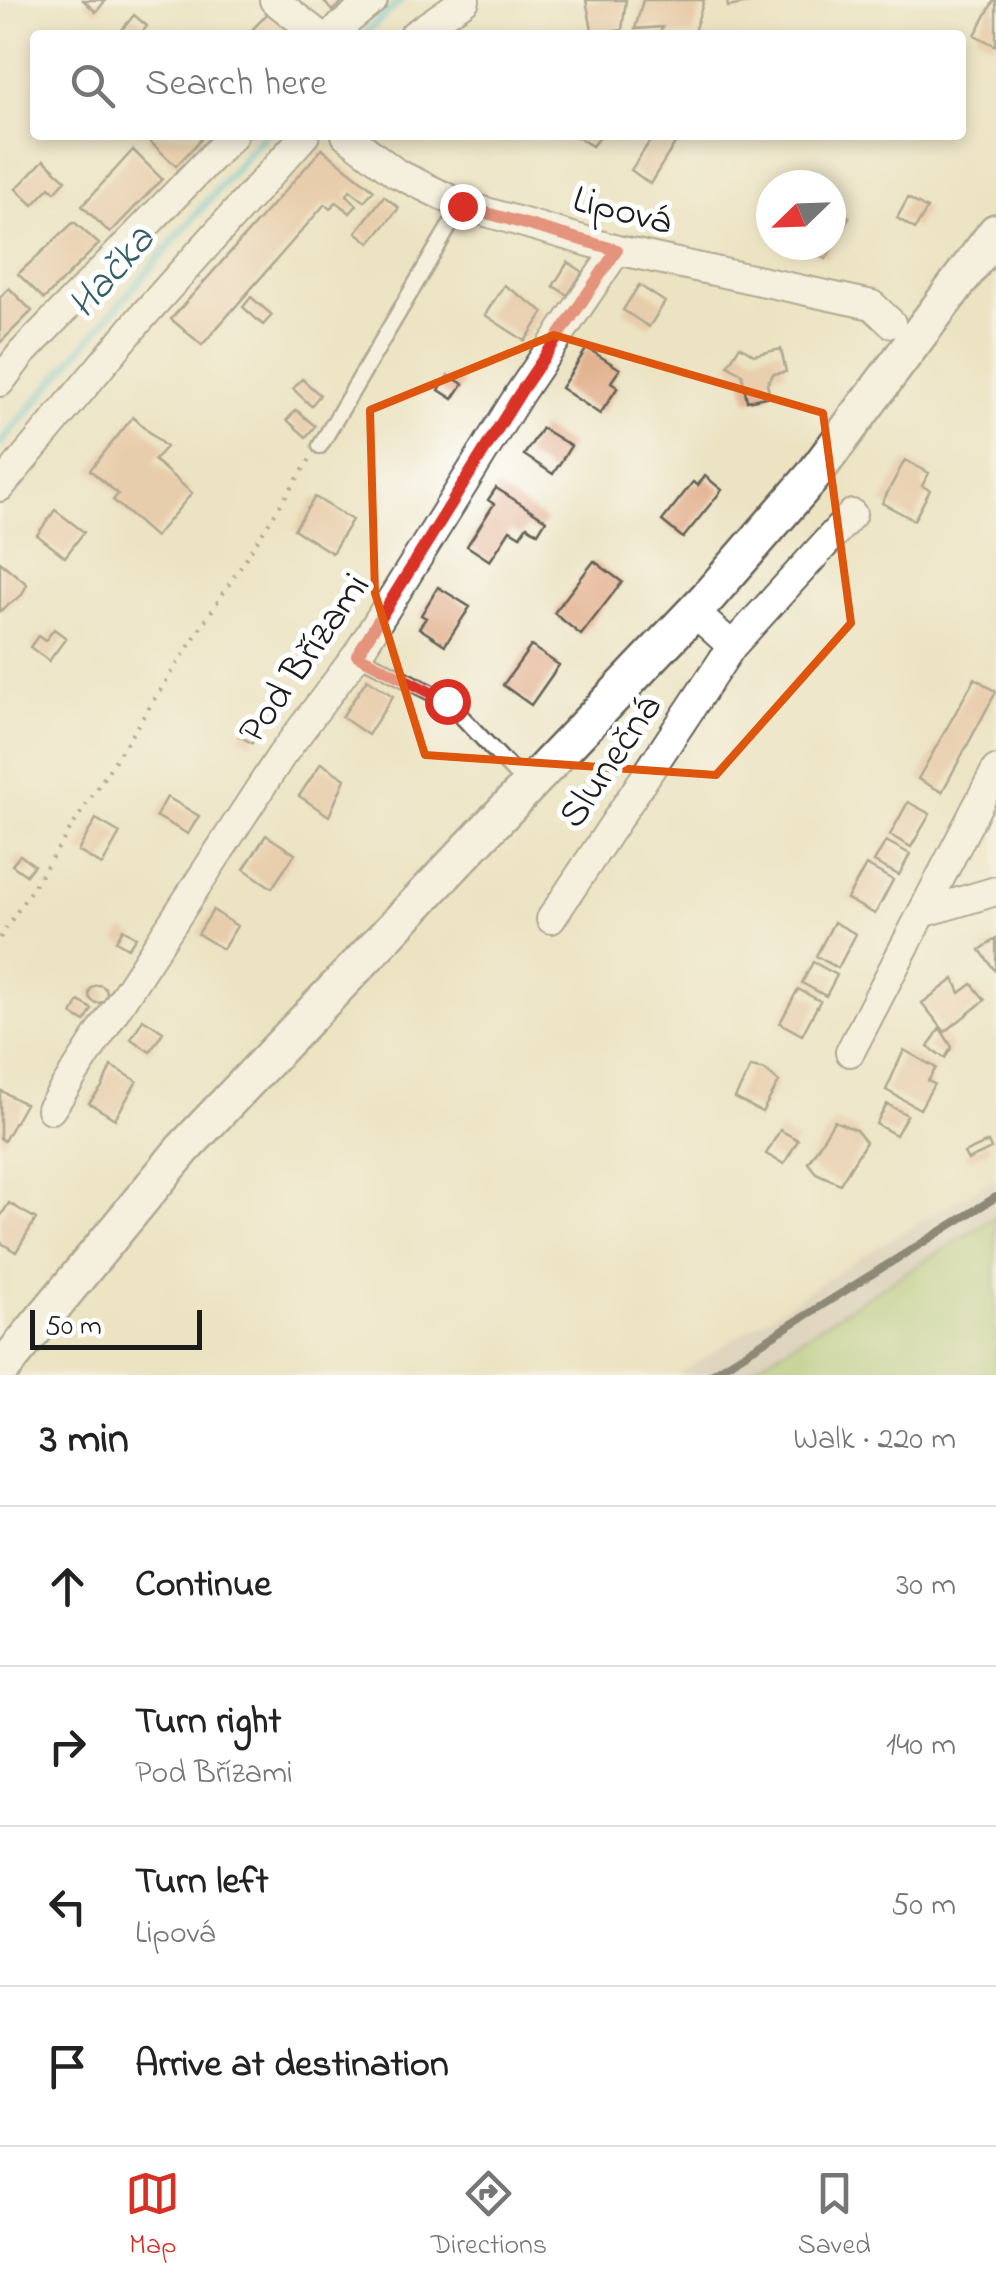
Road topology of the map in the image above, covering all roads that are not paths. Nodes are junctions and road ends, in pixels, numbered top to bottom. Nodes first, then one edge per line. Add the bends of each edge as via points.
1 (274, 0) edge
2 (373, 0) edge
3 (465, 0) edge
4 (313, 30) edge
5 (336, 30) edge
6 (421, 30) edge
7 (228, 140) edge
8 (301, 140) edge
9 (353, 140) edge
10 (462, 206) junction
11 (996, 232) edge
12 (617, 250) junction
13 (891, 323) dead end
14 (0, 382) edge
15 (320, 446) road end
16 (0, 487) edge
17 (852, 514) dead end
18 (694, 612) junction
19 (732, 646) junction
20 (357, 655) junction
21 (996, 770) edge
22 (528, 788) junction
23 (988, 810) edge
24 (996, 891) edge
25 (922, 913) junction
26 (551, 919) dead end
27 (850, 1052) dead end
28 (51, 1109) dead end
29 (0, 1371) edge

1 - 4 street
2 - 5 street
3 - 6 street
7 - 14 street
8 - 16 street
9 - 10 street, Lipová via 396,173
10 - 12 street, Lipová
10 - 15 lane
11 - 18 street via 812,477
12 - 13 street, Lipová via 872,306
12 - 20 street, Pod Břízami
17 - 19 street, Slunečná
18 - 19 street
18 - 22 street
19 - 26 street, Slunečná
20 - 22 lane via 447,701
20 - 28 street, Pod Břízami via 260,787
21 - 23 street
22 - 29 street via 184,1149
23 - 25 street
24 - 25 street
25 - 27 street

